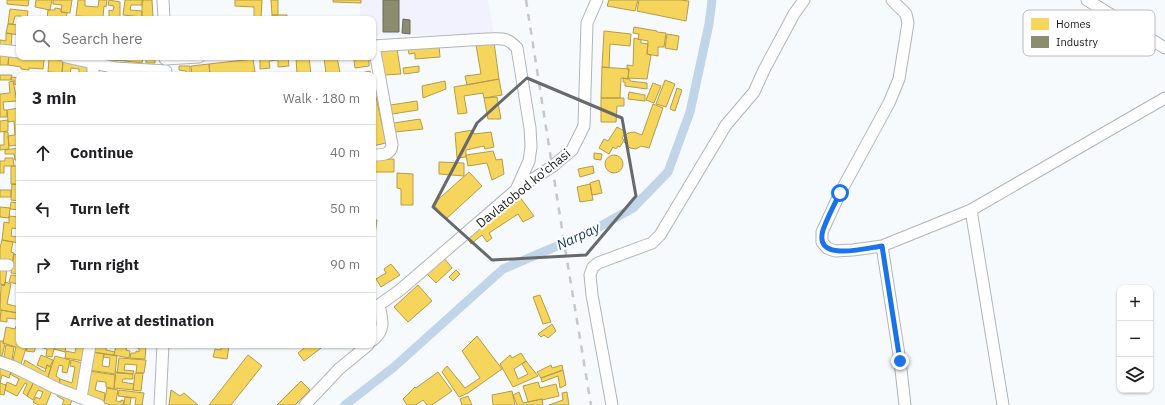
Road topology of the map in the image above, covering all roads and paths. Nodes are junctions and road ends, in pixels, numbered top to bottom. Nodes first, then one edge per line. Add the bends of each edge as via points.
1 (163, 0) edge
2 (597, 0) edge
3 (804, 0) edge
4 (892, 0) edge
5 (1087, 0) edge
6 (1103, 10) edge
7 (164, 16) edge
8 (1155, 42) edge
9 (376, 46) edge
10 (1165, 48) edge
11 (0, 50) edge
12 (16, 52) edge
13 (376, 57) edge
14 (80, 60) edge
15 (165, 60) edge
16 (93, 63) junction
17 (93, 72) edge
18 (156, 72) edge
19 (166, 72) edge
20 (1165, 98) edge
21 (376, 155) edge
22 (516, 190) junction
23 (971, 210) junction
24 (882, 246) junction
25 (376, 306) edge
26 (376, 337) edge
27 (89, 348) edge
28 (163, 348) edge
29 (364, 348) edge
30 (0, 362) edge
31 (81, 398) junction
32 (98, 405) edge
33 (160, 405) edge
34 (305, 405) edge
35 (612, 405) edge
36 (905, 405) edge
37 (1003, 405) edge

1 - 7 street
2 - 22 street, Davlatobod ko'chasi via 588,23 584,126 572,150
3 - 35 street via 794,14 754,92 726,125 660,235 652,244 592,267 592,295
4 - 24 street via 906,14 908,23 899,78 889,103 840,193 822,232 822,242 827,248 835,251
5 - 6 street
8 - 10 street
9 - 22 street via 486,38 510,41 517,48 531,147 529,161
11 - 12 street
13 - 21 street via 392,145 388,153
14 - 16 street
15 - 19 street
16 - 17 street
16 - 18 street
20 - 23 street
22 - 25 street, Davlatobod ko'chasi via 400,290
23 - 24 street
23 - 37 street
24 - 36 street
25 - 26 street via 382,326
27 - 31 street
28 - 33 street
29 - 34 street via 339,369
30 - 31 street
31 - 32 street

